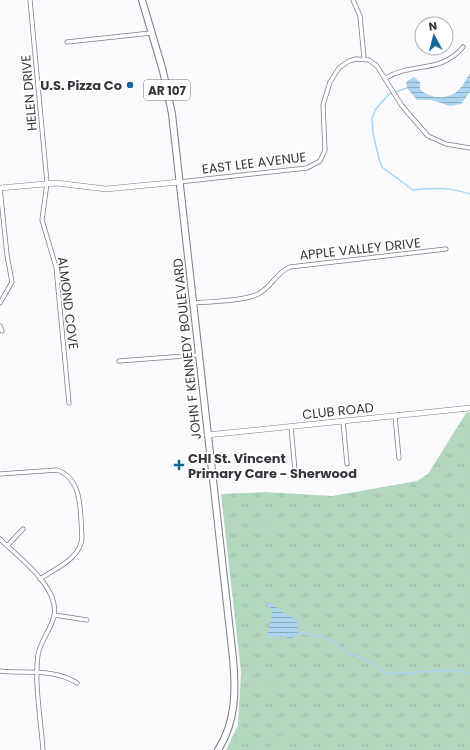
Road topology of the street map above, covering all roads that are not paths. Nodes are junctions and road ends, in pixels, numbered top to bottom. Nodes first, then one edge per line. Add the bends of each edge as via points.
1 (30, 0) edge
2 (142, 0) edge
3 (353, 0) edge
4 (151, 33) junction
5 (68, 42) dead end
6 (463, 47) dead end
7 (364, 58) junction
8 (386, 78) junction
9 (470, 148) edge
10 (180, 182) junction
11 (47, 183) junction
12 (0, 188) edge
13 (446, 249) dead end
14 (0, 302) edge
15 (192, 303) junction
16 (0, 326) edge
17 (2, 331) dead end
18 (198, 355) junction
19 (119, 362) dead end
20 (69, 403) dead end
21 (470, 408) edge
22 (395, 416) junction
23 (343, 421) junction
24 (291, 427) junction
25 (207, 435) junction
26 (399, 458) dead end
27 (347, 464) dead end
28 (295, 471) dead end
29 (0, 474) edge
30 (23, 529) dead end
31 (0, 539) edge
32 (7, 546) junction
33 (40, 579) junction
34 (54, 615) junction
35 (87, 620) dead end
36 (0, 671) edge
37 (37, 672) junction
38 (77, 683) dead end
39 (43, 750) edge
40 (218, 750) edge

1 - 11 street, HELEN DRIVE
2 - 4 main road, AR 107
3 - 7 street via 360,16
4 - 5 street
4 - 10 main road, AR 107 via 169,98
6 - 8 street via 445,62 398,72
7 - 8 street via 373,62
7 - 10 street, EAST LEE AVENUE via 349,61 336,72 330,82 323,105 325,150 323,158 316,164 308,168
8 - 9 street via 396,97 422,131 432,139 446,144
10 - 11 street via 106,189
10 - 15 main road, JOHN F KENNEDY BOULEVARD / AR 107
11 - 12 street
11 - 20 street, ALMOND COVE via 42,220 56,267
12 - 14 street via 12,282
13 - 15 street, APPLE VALLEY DRIVE via 290,267 281,272 268,288 256,296
15 - 18 main road, JOHN F KENNEDY BOULEVARD / AR 107
16 - 17 street
18 - 19 street
18 - 25 main road, JOHN F KENNEDY BOULEVARD / AR 107
21 - 22 street, CLUB ROAD
22 - 23 street, CLUB ROAD
22 - 26 street
23 - 24 street, CLUB ROAD
23 - 27 street
24 - 25 street, CLUB ROAD
24 - 28 street
25 - 40 main road, JOHN F KENNEDY BOULEVARD / AR 107 via 234,677 233,710 228,730
29 - 33 street via 57,470 65,473 75,485 82,538 80,546 72,557
30 - 32 street
31 - 32 street
32 - 33 street
33 - 34 street via 51,593
34 - 35 street
34 - 37 street via 41,644
36 - 37 street
37 - 38 street via 64,676
37 - 39 street

